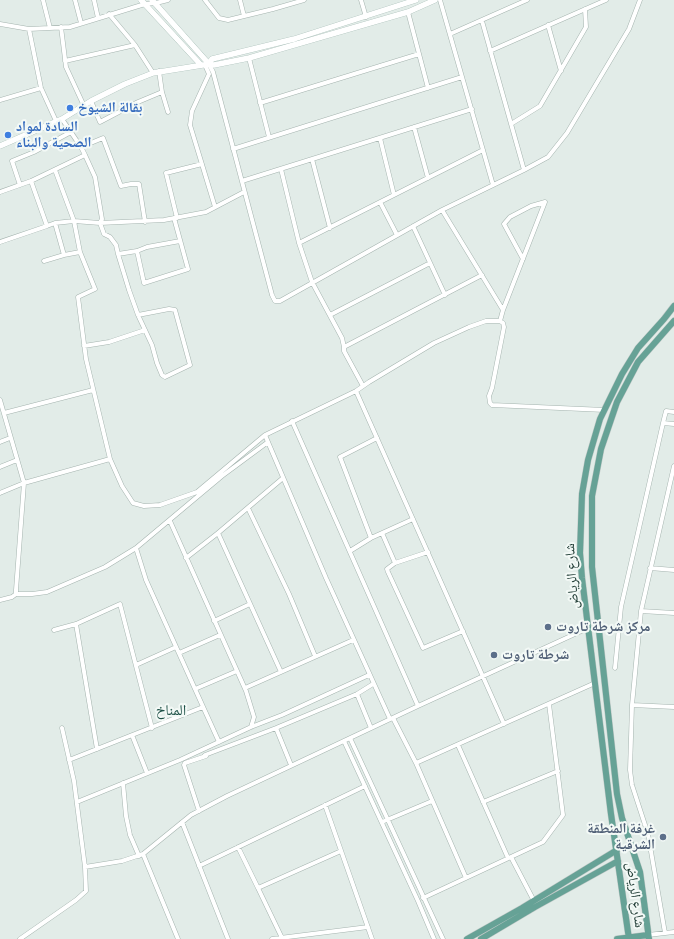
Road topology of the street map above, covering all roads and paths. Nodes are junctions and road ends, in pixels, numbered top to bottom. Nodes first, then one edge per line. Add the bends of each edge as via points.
1 (43, 0) edge
2 (75, 0) edge
3 (94, 0) edge
4 (168, 0) edge
5 (205, 0) edge
6 (240, 0) edge
7 (304, 0) edge
8 (361, 0) edge
9 (397, 0) edge
10 (416, 0) edge
11 (435, 0) edge
12 (440, 0) edge
13 (527, 0) edge
14 (606, 0) edge
15 (640, 0) edge
16 (410, 1) edge
17 (143, 2) edge
18 (154, 2) edge
19 (292, 2) edge
20 (399, 6) junction
21 (585, 9) junction
22 (408, 12) junction
23 (109, 14) junction
24 (244, 16) junction
25 (366, 16) junction
26 (98, 18) junction
27 (482, 21) junction
28 (81, 23) junction
29 (0, 24) edge
30 (548, 25) junction
31 (61, 27) junction
32 (50, 28) junction
33 (29, 29) junction
34 (450, 34) junction
35 (135, 45) junction
36 (490, 51) junction
37 (419, 54) junction
38 (249, 58) junction
39 (65, 61) junction
40 (205, 65) junction
41 (561, 70) junction
42 (156, 72) junction
43 (462, 77) junction
44 (41, 88) junction
45 (428, 88) junction
46 (162, 92) junction
47 (0, 100) edge
48 (92, 101) junction
49 (260, 103) junction
50 (84, 106) junction
51 (472, 109) junction
52 (168, 112) dead end
53 (62, 119) junction
54 (56, 121) junction
55 (511, 124) junction
56 (414, 127) junction
57 (71, 132) junction
58 (269, 138) junction
59 (380, 138) junction
60 (0, 146) edge
61 (81, 147) junction
62 (233, 149) junction
63 (483, 150) junction
64 (85, 155) junction
65 (312, 160) junction
66 (202, 164) junction
67 (280, 169) junction
68 (55, 170) junction
69 (524, 170) junction
70 (428, 178) junction
71 (31, 181) junction
72 (242, 181) junction
73 (20, 185) junction
74 (493, 185) junction
75 (0, 192) edge
76 (244, 192) junction
77 (394, 195) junction
78 (380, 202) junction
79 (214, 208) junction
80 (442, 210) junction
81 (175, 218) junction
82 (74, 221) junction
83 (145, 222) junction
84 (55, 223) junction
85 (100, 223) junction
86 (47, 226) junction
87 (413, 226) junction
88 (330, 228) junction
89 (397, 235) junction
90 (180, 241) junction
91 (0, 242) edge
92 (299, 243) junction
93 (137, 251) junction
94 (80, 252) junction
95 (118, 254) junction
96 (64, 255) junction
97 (523, 259) junction
98 (44, 261) dead end
99 (430, 263) junction
100 (482, 275) junction
101 (312, 282) junction
102 (445, 295) junction
103 (674, 306) edge
104 (502, 310) junction
105 (138, 315) junction
106 (330, 315) junction
107 (500, 321) junction
108 (674, 321) edge
109 (145, 330) junction
110 (84, 346) junction
111 (344, 347) junction
112 (363, 386) junction
113 (93, 390) junction
114 (356, 391) junction
115 (0, 400) edge
116 (605, 410) junction
117 (674, 412) edge
118 (4, 413) junction
119 (292, 421) junction
120 (663, 423) junction
121 (674, 424) edge
122 (265, 435) junction
123 (10, 438) junction
124 (377, 438) junction
125 (0, 442) edge
126 (268, 442) junction
127 (110, 459) junction
128 (17, 460) junction
129 (674, 466) edge
130 (0, 467) edge
131 (283, 478) junction
132 (24, 483) junction
133 (0, 493) edge
134 (248, 508) junction
135 (413, 519) junction
136 (170, 520) junction
137 (218, 533) junction
138 (382, 533) junction
139 (371, 538) junction
140 (136, 548) junction
141 (350, 551) junction
142 (428, 552) junction
143 (186, 558) junction
144 (395, 563) junction
145 (650, 568) junction
146 (674, 570) edge
147 (16, 594) junction
148 (0, 600) edge
149 (250, 604) junction
150 (641, 611) junction
151 (674, 613) edge
152 (214, 621) junction
153 (76, 624) junction
154 (588, 628) junction
155 (54, 630) dead end
156 (463, 631) junction
157 (220, 635) junction
158 (354, 640) junction
159 (176, 648) junction
160 (179, 653) junction
161 (315, 656) junction
162 (136, 665) junction
163 (615, 668) dead end
164 (237, 671) junction
165 (281, 672) junction
166 (369, 675) junction
167 (483, 676) junction
168 (595, 683) junction
169 (373, 684) junction
170 (245, 688) junction
171 (195, 689) junction
172 (357, 694) junction
173 (549, 704) junction
174 (632, 705) junction
175 (418, 706) junction
176 (203, 707) junction
177 (674, 707) edge
178 (392, 719) junction
179 (504, 724) junction
180 (251, 727) junction
181 (62, 728) dead end
182 (152, 728) junction
183 (276, 728) junction
184 (371, 728) junction
185 (132, 735) junction
186 (350, 738) junction
187 (344, 741) junction
188 (219, 742) junction
189 (458, 744) junction
190 (97, 749) junction
191 (69, 760) junction
192 (416, 763) junction
193 (291, 765) junction
194 (558, 771) junction
195 (148, 773) junction
196 (122, 783) junction
197 (365, 786) junction
198 (432, 801) junction
199 (77, 802) junction
200 (483, 802) junction
201 (325, 805) junction
202 (199, 811) junction
203 (387, 820) junction
204 (182, 822) junction
205 (382, 822) junction
206 (238, 847) junction
207 (617, 850) junction
208 (341, 851) junction
209 (141, 855) junction
210 (509, 857) junction
211 (618, 861) junction
212 (198, 866) junction
213 (85, 867) junction
214 (466, 878) junction
215 (258, 888) junction
216 (423, 898) junction
217 (534, 901) junction
218 (368, 927) junction
219 (674, 932) edge
220 (665, 933) junction
221 (649, 937) edge
222 (282, 938) junction
223 (629, 938) edge
224 (20, 939) edge
225 (178, 939) edge
226 (228, 939) edge
227 (272, 939) edge
228 (372, 939) edge
229 (434, 939) edge
230 (443, 939) edge
231 (467, 939) edge
232 (482, 939) edge
233 (617, 939) edge

1 - 32 street
2 - 28 street
3 - 26 street
4 - 18 street
5 - 24 street via 219,18 228,20
6 - 24 street
7 - 19 street
8 - 25 street
9 - 20 street
10 - 16 street
11 - 22 street
12 - 34 street
13 - 27 street
14 - 21 street
15 - 69 street via 629,29 567,133 548,157
16 - 20 street
17 - 18 street
17 - 23 street
17 - 40 street
18 - 40 street
19 - 24 street
20 - 25 street
21 - 30 street
21 - 41 street via 586,27
22 - 37 street
22 - 38 street
23 - 26 street
23 - 35 street
25 - 40 street via 294,39 212,59
26 - 28 street
27 - 34 street
27 - 36 street
28 - 31 street
29 - 33 street
30 - 36 street
30 - 41 street
31 - 32 street
31 - 39 street
32 - 33 street
33 - 44 street
34 - 43 street
35 - 39 street
35 - 42 street
36 - 55 street
37 - 45 street
37 - 49 street
38 - 40 street
38 - 49 street
39 - 50 street
40 - 42 street
40 - 62 street via 213,72
40 - 66 street via 209,74 192,112 190,125
41 - 55 street via 540,106
42 - 46 street
42 - 48 street
43 - 45 street
43 - 51 street
44 - 47 street
44 - 54 street
45 - 58 street
46 - 48 street via 100,122
46 - 52 street
48 - 50 street
49 - 58 street
50 - 53 street
51 - 56 street
51 - 63 street
53 - 54 street
53 - 57 street
54 - 60 street
55 - 69 street
56 - 59 street
56 - 70 street
57 - 61 street
57 - 73 street via 12,161
58 - 62 street
59 - 65 street
59 - 77 street
61 - 64 street
61 - 83 street via 103,138 121,186 139,184
62 - 72 street
63 - 70 street
63 - 74 street
64 - 68 street
64 - 85 street via 95,177 102,219
65 - 67 street
65 - 88 street
66 - 79 street
66 - 81 street via 166,173
67 - 72 street
67 - 92 street
68 - 71 street
68 - 82 street
69 - 74 street
70 - 77 street
71 - 73 street
71 - 86 street
72 - 76 street
73 - 75 street
74 - 80 street
76 - 79 street
76 - 101 street via 272,295 276,301
77 - 78 street
78 - 88 street
78 - 89 street
79 - 81 street
80 - 87 street
80 - 100 street
81 - 83 street
81 - 90 street
82 - 84 street
82 - 85 street
82 - 94 street
83 - 85 street
84 - 86 street
84 - 96 street
85 - 95 street via 104,234 116,245
86 - 91 street
87 - 89 street
87 - 99 street
88 - 92 street
89 - 101 street
90 - 93 street
90 - 93 street via 188,269 144,283
92 - 101 street
93 - 95 street
94 - 96 street
94 - 110 street via 95,289 78,297
95 - 105 street
96 - 98 street
97 - 97 street via 542,209 545,202 510,217 504,224
97 - 104 street
99 - 102 street
99 - 106 street
100 - 102 street
100 - 104 street
101 - 106 street
102 - 111 street
103 - 116 main road, شارع الرياض via 638,348
104 - 107 street
105 - 109 street
105 - 109 street via 175,310 190,365 165,377 162,375
106 - 111 street
107 - 112 street via 486,321 434,343
107 - 116 street via 504,327 489,396 492,405
108 - 221 main road, شارع الرياض via 638,362 617,402 601,450 592,496 592,567 617,794 640,872
109 - 110 street via 109,342
110 - 113 street
111 - 112 street
112 - 114 street
113 - 118 street
113 - 127 street
114 - 119 street
114 - 124 street
115 - 118 street
116 - 154 main road, شارع الرياض via 588,460 582,494 580,553
117 - 120 street via 666,411
118 - 123 street
119 - 122 street
119 - 141 street
120 - 121 street
120 - 163 street via 621,607
122 - 126 street
122 - 127 street via 197,492 160,505 144,506 133,503
123 - 125 street
123 - 128 street
124 - 135 street
124 - 139 street via 340,457
126 - 131 street
126 - 136 street via 222,476
127 - 132 street
128 - 130 street
128 - 132 street
129 - 145 street
131 - 134 street
131 - 158 street
132 - 133 street
132 - 147 street
134 - 137 street
134 - 161 street
135 - 138 street
135 - 142 street
136 - 140 street
136 - 143 street
137 - 143 street
137 - 149 street
138 - 139 street
138 - 144 street
139 - 141 street
140 - 147 street via 105,567 47,592
140 - 159 street via 146,580
141 - 175 street
142 - 144 street
142 - 156 street
143 - 152 street
144 - 156 street via 387,569 423,648
145 - 146 street
145 - 150 street
147 - 148 street
149 - 152 street
149 - 165 street
150 - 151 street
150 - 174 street
152 - 157 street
153 - 155 street
153 - 162 street via 120,604
153 - 190 street
154 - 167 street
154 - 168 main road, شارع الرياض
156 - 167 street
157 - 160 street
157 - 164 street
158 - 161 street
158 - 166 street
159 - 160 street
159 - 162 street
160 - 171 street
161 - 165 street
162 - 182 street
164 - 170 street
164 - 171 street
165 - 170 street
166 - 169 street
166 - 180 street
167 - 175 street
167 - 179 street
168 - 173 street
168 - 207 main road, شارع الرياض
169 - 172 street
169 - 178 street
170 - 180 street via 254,717
171 - 176 street
172 - 183 street
172 - 184 street
173 - 179 street
173 - 194 street
174 - 177 street
174 - 220 street via 632,785 648,834
175 - 178 street
176 - 182 street
176 - 188 street
178 - 184 street
178 - 192 street
179 - 189 street
180 - 188 street
181 - 191 street
182 - 185 street
183 - 193 street
183 - 202 street via 185,763
184 - 186 street
185 - 190 street
185 - 195 street
186 - 187 street
186 - 203 street
187 - 193 street
187 - 197 street
188 - 195 street
189 - 192 street
189 - 200 street
190 - 191 street
191 - 199 street
192 - 198 street
193 - 202 street
194 - 200 street
194 - 210 street via 563,815 543,842
195 - 196 street
196 - 199 street
196 - 209 street via 130,834
197 - 201 street
197 - 205 street
198 - 203 street
198 - 214 street
199 - 213 street
200 - 210 street
201 - 206 street
201 - 208 street
202 - 204 street
203 - 205 street
203 - 216 street
204 - 209 street
204 - 212 street
205 - 229 street
206 - 212 street
206 - 215 street
207 - 211 main road, شارع الرياض
207 - 217 main road
208 - 215 street
208 - 218 street
209 - 213 street
209 - 225 street
210 - 214 street
210 - 217 street
211 - 223 main road, شارع الرياض
211 - 232 main road
212 - 226 street
213 - 224 street via 86,891
214 - 216 street
215 - 222 street
216 - 230 street
217 - 231 main road
218 - 222 street
218 - 228 street
219 - 220 street
220 - 221 street
221 - 223 main road
222 - 227 street
223 - 233 main road

